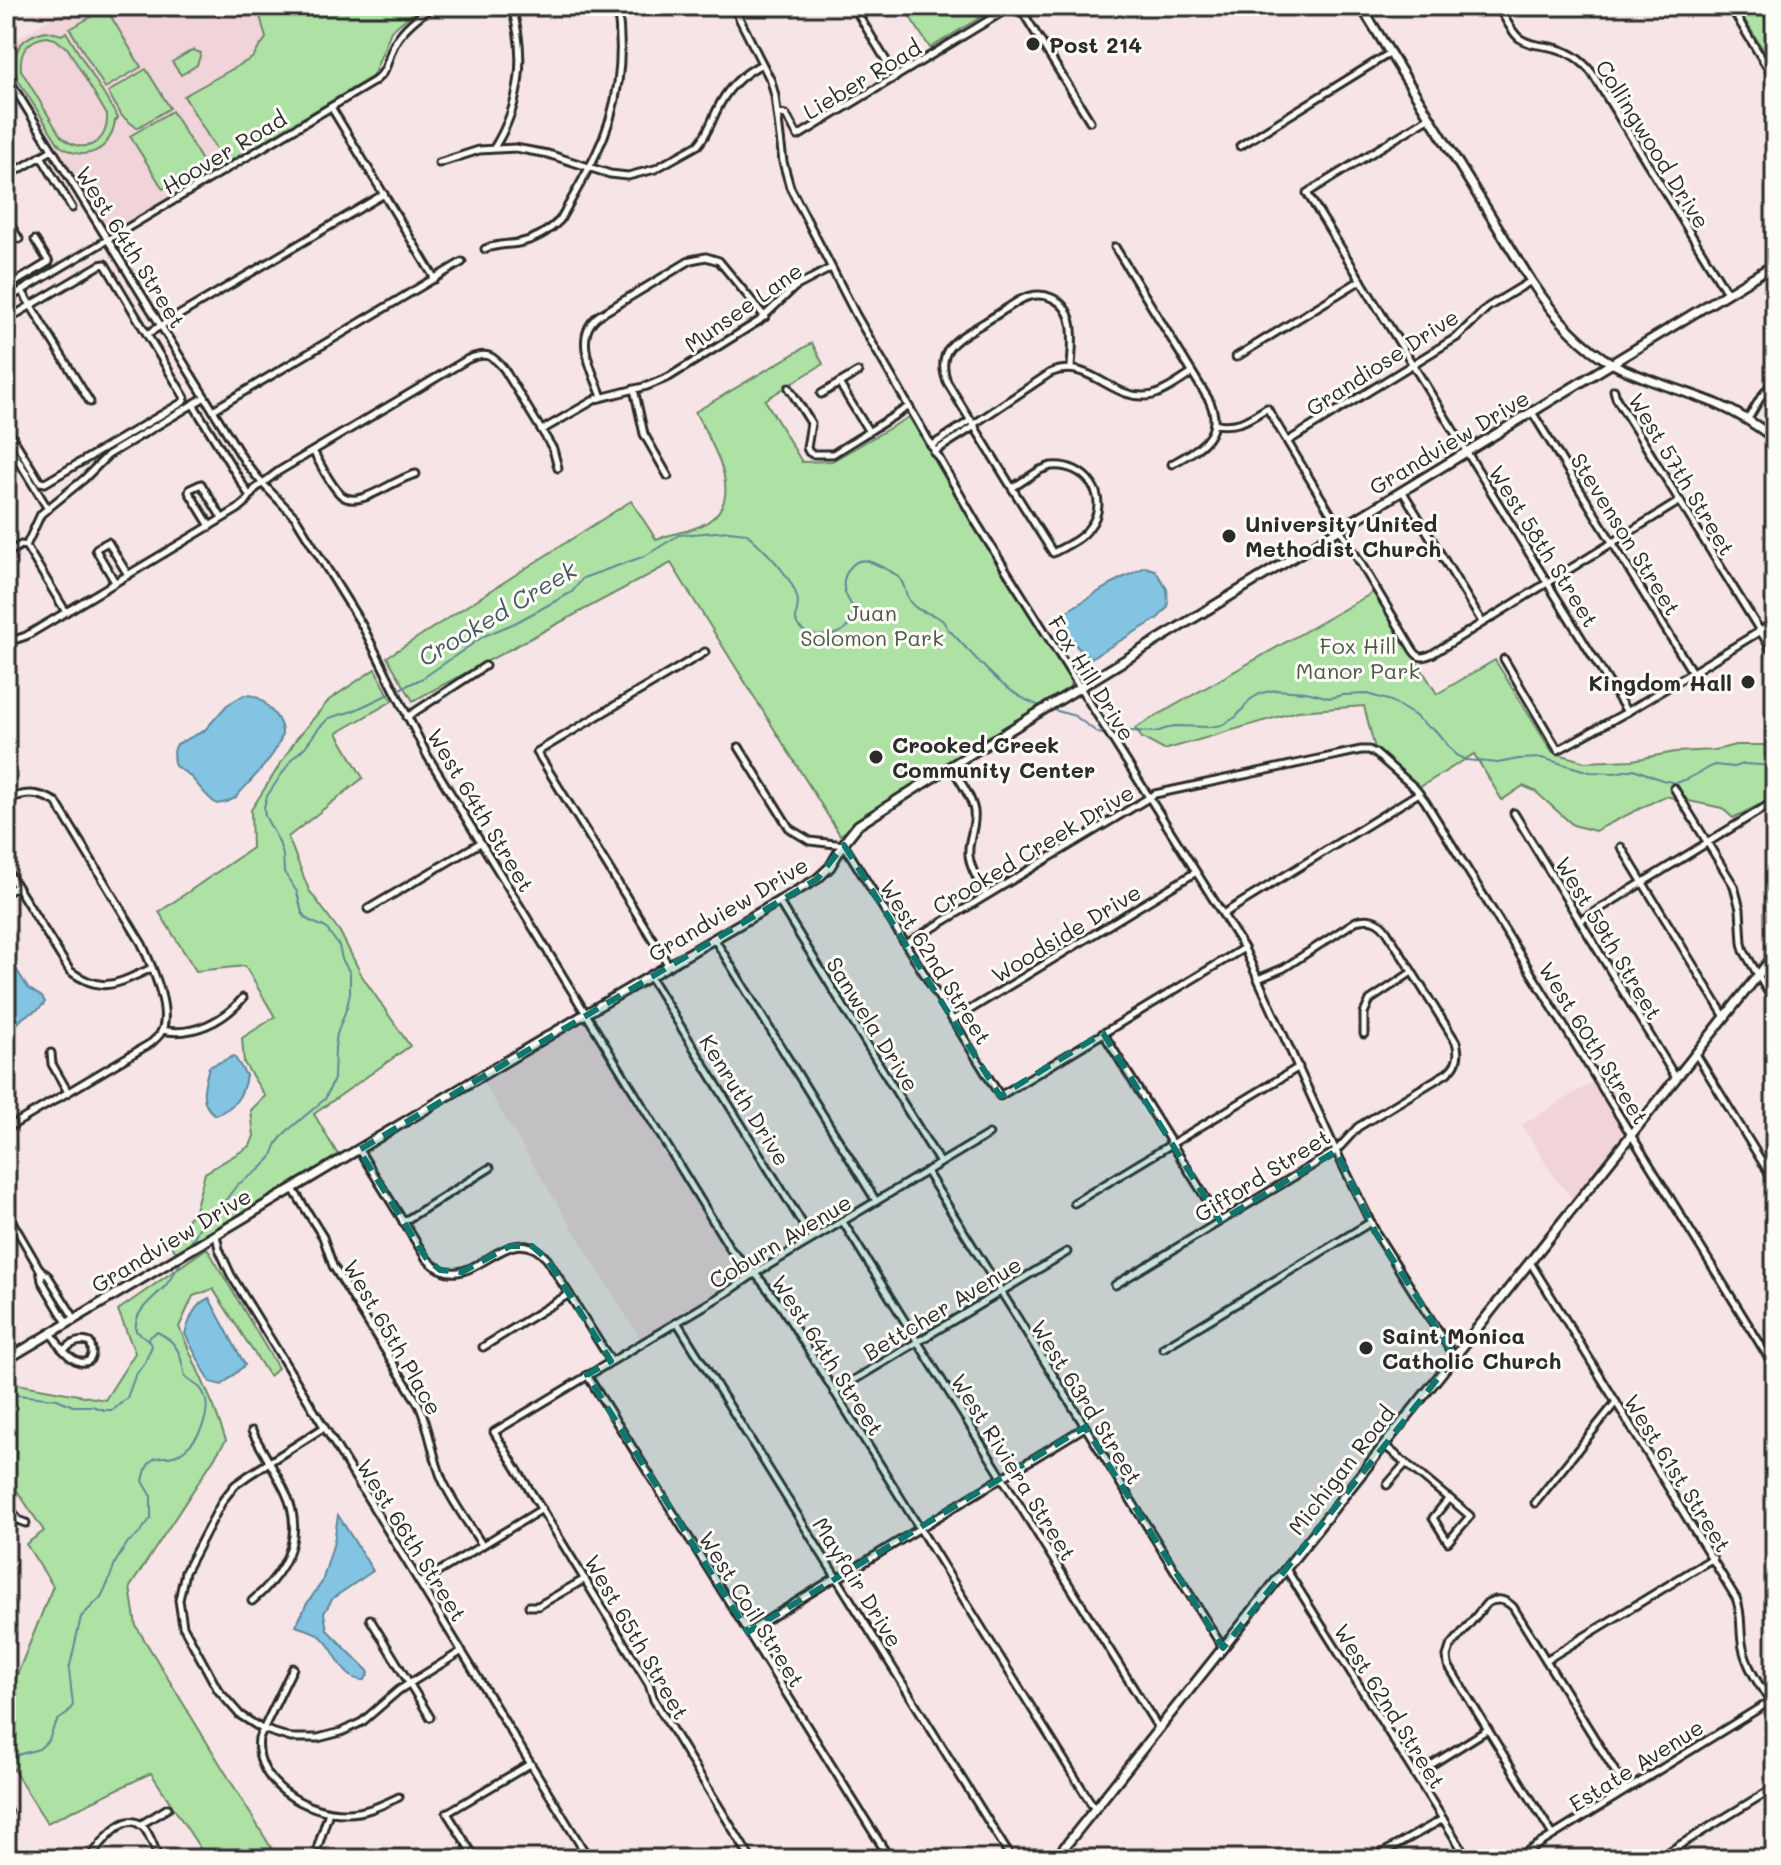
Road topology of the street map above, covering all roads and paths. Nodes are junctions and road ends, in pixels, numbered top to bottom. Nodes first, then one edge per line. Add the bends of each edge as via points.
1 (433, 6) edge
2 (511, 6) edge
3 (617, 6) edge
4 (733, 6) edge
5 (853, 6) edge
6 (1012, 6) edge
7 (1019, 6) edge
8 (1361, 6) edge
9 (1508, 6) edge
10 (1730, 6) edge
11 (1500, 8) edge
12 (1390, 53) junction
13 (762, 64) junction
14 (6, 75) edge
15 (897, 77) junction
16 (1775, 80) edge
17 (331, 107) junction
18 (777, 113) junction
19 (1430, 117) junction
20 (1090, 121) dead end
21 (1240, 146) dead end
22 (494, 148) junction
23 (52, 150) junction
24 (41, 156) junction
25 (439, 163) dead end
26 (589, 167) junction
27 (6, 177) edge
28 (384, 194) junction
29 (72, 208) dead end
30 (6, 218) edge
31 (19, 239) dead end
32 (35, 240) dead end
33 (108, 240) junction
34 (1115, 247) dead end
35 (485, 249) dead end
36 (462, 262) dead end
37 (1775, 264) edge
38 (831, 268) junction
39 (435, 279) junction
40 (1361, 280) junction
41 (1531, 281) junction
42 (6, 288) edge
43 (22, 291) junction
44 (1727, 293) junction
45 (6, 300) edge
46 (31, 305) junction
47 (765, 317) junction
48 (6, 320) edge
49 (161, 326) junction
50 (147, 334) junction
51 (1236, 357) dead end
52 (1413, 364) junction
53 (1613, 364) junction
54 (1071, 368) junction
55 (858, 372) dead end
56 (1192, 373) junction
57 (1775, 380) edge
58 (839, 383) junction
59 (789, 388) dead end
60 (634, 389) junction
61 (1614, 390) dead end
62 (821, 394) dead end
63 (205, 397) junction
64 (602, 397) junction
65 (90, 402) dead end
66 (193, 404) junction
67 (908, 407) junction
68 (213, 410) junction
69 (1532, 412) junction
70 (1748, 419) junction
71 (974, 423) junction
72 (1214, 424) junction
73 (6, 427) edge
74 (542, 430) junction
75 (869, 432) junction
76 (1775, 439) edge
77 (6, 440) edge
78 (1288, 441) junction
79 (932, 449) junction
80 (313, 451) junction
81 (1468, 453) junction
82 (1172, 464) dead end
83 (558, 468) dead end
84 (416, 474) dead end
85 (668, 476) dead end
86 (262, 483) junction
87 (1012, 488) junction
88 (1403, 492) junction
89 (250, 496) junction
90 (1680, 501) junction
91 (48, 509) junction
92 (222, 518) junction
93 (210, 526) junction
94 (1341, 529) junction
95 (1612, 543) junction
96 (26, 546) junction
97 (6, 554) edge
98 (128, 575) junction
99 (115, 582) junction
100 (1547, 583) junction
101 (66, 612) junction
102 (1482, 622) junction
103 (1775, 622) edge
104 (1760, 631) junction
105 (9, 640) edge
106 (705, 652) dead end
107 (1775, 655) edge
108 (1504, 659) dead end
109 (485, 666) dead end
110 (1692, 672) junction
111 (1080, 689) junction
112 (1627, 712) junction
113 (407, 717) junction
114 (739, 747) dead end
115 (1368, 750) joint
116 (951, 766) junction
117 (1674, 788) dead end
118 (1419, 793) junction
119 (1148, 798) junction
120 (6, 801) edge
121 (1775, 801) edge
122 (1514, 813) dead end
123 (480, 843) junction
124 (1707, 843) junction
125 (844, 845) junction
126 (1621, 847) dead end
127 (6, 869) edge
128 (1196, 872) junction
129 (1643, 883) junction
130 (16, 887) junction
131 (6, 893) edge
132 (986, 896) junction
133 (779, 902) junction
134 (368, 909) dead end
135 (1223, 914) junction
136 (1580, 921) junction
137 (715, 940) junction
138 (906, 944) junction
139 (1244, 948) junction
140 (1775, 954) edge
141 (669, 966) junction
142 (152, 968) junction
143 (1412, 972) junction
144 (1758, 976) junction
145 (650, 977) junction
146 (1258, 979) junction
147 (243, 998) dead end
148 (1775, 1004) edge
149 (586, 1015) junction
150 (1725, 1017) junction
151 (953, 1020) junction
152 (162, 1030) junction
153 (1103, 1033) junction
154 (1364, 1034) dead end
155 (51, 1053) dead end
156 (1696, 1054) junction
157 (1299, 1067) junction
158 (1676, 1079) junction
159 (68, 1092) junction
160 (6, 1129) edge
161 (989, 1134) dead end
162 (1632, 1135) junction
163 (1172, 1143) junction
164 (359, 1150) junction
165 (1336, 1151) junction
166 (940, 1163) junction
167 (490, 1168) dead end
168 (926, 1171) junction
169 (1775, 1183) edge
170 (293, 1189) junction
171 (876, 1201) junction
172 (1074, 1203) dead end
173 (6, 1211) edge
174 (1220, 1221) junction
175 (403, 1222) junction
176 (843, 1222) junction
177 (1371, 1222) junction
178 (216, 1235) junction
179 (812, 1239) junction
180 (1067, 1252) dead end
181 (1530, 1262) junction
182 (754, 1274) junction
183 (1115, 1285) dead end
184 (1000, 1292) junction
185 (569, 1294) junction
186 (71, 1321) junction
187 (677, 1322) junction
188 (51, 1333) junction
189 (917, 1342) junction
190 (483, 1347) dead end
191 (1163, 1348) dead end
192 (63, 1350) junction
193 (1455, 1357) junction
194 (6, 1360) edge
195 (611, 1361) junction
196 (1775, 1368) edge
197 (587, 1375) junction
198 (834, 1392) junction
199 (1616, 1402) junction
200 (1085, 1427) junction
201 (323, 1428) junction
202 (252, 1431) dead end
203 (494, 1432) joint
204 (1384, 1445) junction
205 (268, 1463) junction
206 (1406, 1463) junction
207 (1001, 1477) junction
208 (1387, 1485) dead end
209 (1449, 1498) junction
210 (6, 1502) edge
211 (1535, 1503) dead end
212 (542, 1509) junction
213 (26, 1523) dead end
214 (919, 1528) junction
215 (482, 1545) junction
216 (1713, 1558) junction
217 (1286, 1569) junction
218 (837, 1578) junction
219 (585, 1579) junction
220 (420, 1583) junction
221 (252, 1601) dead end
222 (529, 1606) dead end
223 (370, 1619) dead end
224 (748, 1632) junction
225 (1223, 1648) junction
226 (462, 1651) junction
227 (1546, 1660) junction
228 (293, 1668) dead end
229 (410, 1684) junction
230 (1773, 1701) edge
231 (1775, 1709) edge
232 (430, 1717) dead end
233 (262, 1729) junction
234 (1159, 1729) junction
235 (1487, 1730) junction
236 (530, 1764) junction
237 (1415, 1775) junction
238 (1775, 1787) edge
239 (1626, 1789) junction
240 (399, 1797) dead end
241 (168, 1808) dead end
242 (1095, 1809) junction
243 (329, 1812) junction
244 (1443, 1819) junction
245 (137, 1824) junction
246 (1553, 1835) junction
247 (318, 1846) dead end
248 (89, 1859) edge
249 (159, 1859) edge
250 (476, 1859) edge
251 (589, 1859) edge
252 (751, 1859) edge
253 (890, 1859) edge
254 (1012, 1859) edge
255 (1055, 1859) edge
256 (1372, 1859) edge
257 (1468, 1859) edge
258 (1515, 1859) edge
259 (1657, 1859) edge

1 - 17 street, Hoover Road via 397,39 379,78
2 - 22 street via 520,73 512,111
3 - 26 street via 617,90
4 - 13 street, Fox Hill Drive
5 - 15 street
6 - 15 street, Lieber Road
7 - 20 street
8 - 12 main road
9 - 11 street
10 - 16 street
11 - 44 street, Collingwood Drive via 1521,39 1568,53 1592,73
12 - 19 main road
12 - 21 street
13 - 18 street, Fox Hill Drive
13 - 26 street via 729,91 692,149 640,175 619,176
14 - 23 street, West 64th Street
15 - 18 street, Lieber Road via 798,136 786,115
17 - 28 street
17 - 33 street, Hoover Road
18 - 38 street, Fox Hill Drive via 787,178
19 - 40 street, West 58th Street via 1307,193
19 - 41 main road
22 - 25 street
22 - 26 street via 534,151
23 - 24 street
23 - 33 street, West 64th Street
24 - 27 street
24 - 29 street, West 64th Street
26 - 35 street via 553,227 529,240
28 - 39 street
28 - 49 street
30 - 31 street
32 - 42 street via 49,262
33 - 43 street, Hoover Road
33 - 49 street, West 64th Street
34 - 56 street
36 - 39 street
37 - 44 main road, Grandview Drive
38 - 47 street, Munsee Lane via 793,288
38 - 67 street, Fox Hill Drive
39 - 68 street
40 - 51 street
40 - 52 street, West 58th Street
41 - 52 street, Grandiose Drive
41 - 53 main road via 1571,332
43 - 45 street, Hoover Road
43 - 46 street
44 - 53 main road, Grandview Drive
46 - 48 street
46 - 50 street via 104,264
46 - 65 street
47 - 60 street, Munsee Lane via 673,375
47 - 64 street via 719,261 691,260 589,324 585,348
49 - 50 street
49 - 63 street, West 64th Street
50 - 73 street via 185,396 183,402 45,483
52 - 78 street, Grandiose Drive
52 - 81 street, West 58th Street
53 - 69 main road, Grandview Drive
53 - 70 main road
54 - 56 street via 1139,396 1160,393
54 - 71 street via 1050,373
54 - 71 street via 1072,326 1065,309 1045,296 1020,300 958,338 946,353 946,380
55 - 58 street
56 - 72 street via 1211,403
57 - 70 street
58 - 62 street
58 - 75 street
59 - 75 street via 811,424 810,453 833,454
60 - 64 street, Munsee Lane
60 - 85 street via 643,430
61 - 90 street, West 57th Street
63 - 66 street
63 - 68 street, West 64th Street
64 - 74 street, Munsee Lane
66 - 89 street
66 - 91 street via 108,455
67 - 75 street
67 - 79 street, Fox Hill Drive
68 - 86 street, West 64th Street
69 - 81 main road, Grandview Drive
69 - 95 street, Stevenson Street
70 - 76 main road
71 - 79 street
71 - 87 street
72 - 78 street via 1240,424 1267,408
72 - 82 street via 1205,443
74 - 80 street via 496,359 477,355
74 - 83 street
77 - 91 street
78 - 94 street
79 - 111 street, Fox Hill Drive
80 - 84 street via 336,489 350,500
80 - 86 street
81 - 88 main road, Grandview Drive
81 - 100 street, West 58th Street
86 - 89 street
86 - 113 street, West 64th Street via 299,523 362,625
87 - 87 street via 1053,553 1084,534 1094,519 1094,488 1072,468 1046,468
88 - 94 main road, Grandview Drive
88 - 102 street
89 - 92 street
90 - 95 street
90 - 104 street, West 57th Street
91 - 96 street
92 - 93 street
92 - 93 street via 200,483 189,490
93 - 98 street
94 - 102 street via 1419,657
94 - 111 main road, Grandview Drive
95 - 100 street
95 - 110 street, Stevenson Street
96 - 97 street
96 - 101 street
98 - 99 street
98 - 99 street via 108,542 96,550
99 - 101 street
100 - 102 street
100 - 112 street, West 58th Street
101 - 105 street
103 - 104 street
104 - 107 street, West 57th Street
104 - 110 street
106 - 141 street via 537,752
108 - 112 street via 1558,750
109 - 113 street, West 64th Street
110 - 112 street
111 - 116 main road, Grandview Drive
111 - 119 street, Fox Hill Drive
113 - 123 street, West 64th Street
114 - 125 street via 790,829 808,840
115 - 118 street, West 60th Street
115 - 119 street, Crooked Creek Drive
116 - 125 main road, Grandview Drive via 862,822
116 - 132 street via 973,806 969,857
117 - 124 street
118 - 135 street
118 - 162 street, West 60th Street
119 - 128 street, Fox Hill Drive
119 - 132 street, Crooked Creek Drive
120 - 142 street via 23,793 56,802
121 - 124 street
122 - 136 street, West 59th Street
123 - 134 street
123 - 149 street, West 64th Street
124 - 129 street
124 - 144 street via 1736,891 1742,943
125 - 133 main road, Grandview Drive via 823,875
125 - 138 street, West 62nd Street
126 - 129 street
127 - 130 street
128 - 135 street, Fox Hill Drive
128 - 151 street, Woodside Drive
129 - 136 street
129 - 150 street
130 - 131 street
130 - 142 street via 70,971 83,981 113,985
132 - 138 street, Crooked Creek Drive
133 - 137 main road, Grandview Drive
133 - 166 street, Sanwela Drive
135 - 139 street, Fox Hill Drive
136 - 158 street, West 59th Street
137 - 141 main road, Grandview Drive
137 - 171 street
138 - 151 street, West 62nd Street
139 - 146 street, Fox Hill Drive
139 - 153 street
140 - 144 main road, Michigan Road
141 - 145 main road, Grandview Drive
142 - 152 street via 165,1012
143 - 146 street via 1383,926 1364,919
143 - 154 street via 1370,1000
143 - 165 street, Gifford Street via 1456,1042 1458,1059 1447,1073 1358,1127
144 - 148 street
144 - 150 main road, Michigan Road
145 - 149 main road, Grandview Drive
145 - 179 street, Kenruth Drive
146 - 157 street, Fox Hill Drive
147 - 152 street via 209,1024 179,1032
149 - 164 main road, Grandview Drive
149 - 182 street, West 64th Street via 731,1250
150 - 156 main road, Michigan Road
151 - 153 street, West 62nd Street via 1000,1096
152 - 159 street via 151,1043
153 - 163 street
155 - 159 street
156 - 158 main road, Michigan Road
156 - 169 street
157 - 163 street
157 - 165 street, Fox Hill Drive
158 - 162 main road, Michigan Road
159 - 160 street
161 - 166 street, Coburn Avenue
162 - 181 main road, Michigan Road
162 - 196 street, West 60th Street
163 - 172 street
163 - 174 street
164 - 170 main road, Grandview Drive
164 - 175 street
165 - 174 street, Gifford Street
165 - 177 street, Fox Hill Drive
166 - 168 street, Coburn Avenue
167 - 175 street
168 - 171 street, Coburn Avenue
168 - 184 street, West 63rd Street
170 - 178 main road, Grandview Drive
170 - 215 street, West 65th Place via 323,1237 336,1272 419,1405 443,1481
171 - 176 street, Coburn Avenue
173 - 186 street
174 - 183 street, Gifford Street
175 - 185 street via 440,1270 467,1271 506,1248 526,1245 544,1255
176 - 179 street, Coburn Avenue
176 - 189 street, West Riviera Street
177 - 191 street
177 - 193 street, Fox Hill Drive
178 - 186 main road, Grandview Drive
178 - 201 street, West 66th Street via 231,1275
179 - 182 street, Coburn Avenue
180 - 184 street, Bettcher Avenue
181 - 193 main road, Michigan Road
181 - 199 street, West 61st Street
182 - 187 street, Coburn Avenue
182 - 198 street, West 64th Street via 775,1297
184 - 189 street, Bettcher Avenue
184 - 200 street, West 63rd Street
185 - 190 street
185 - 195 street
186 - 188 main road, Grandview Drive
187 - 195 street, Coburn Avenue
187 - 218 street, Mayfair Drive
188 - 192 street
188 - 194 main road, Grandview Drive
189 - 198 street, Bettcher Avenue
189 - 207 street, West Riviera Street
192 - 192 street via 83,1363 93,1352 90,1343 82,1341
193 - 204 main road, Michigan Road
195 - 197 street, Coburn Avenue
197 - 203 street, Coburn Avenue
197 - 224 street, West Coil Street
198 - 214 street, West 64th Street
199 - 211 street
199 - 216 street, West 61st Street
200 - 207 street
200 - 225 street, West 63rd Street
201 - 205 street
201 - 220 street, West 66th Street
202 - 205 street
203 - 212 street, West 65th Street
204 - 206 street
204 - 217 main road, Michigan Road
205 - 221 street via 288,1499 292,1538 277,1576
205 - 233 street via 235,1485 220,1506 182,1579 179,1600 190,1641 226,1702
206 - 208 street
206 - 209 street
207 - 214 street
207 - 234 street, West Riviera Street
209 - 209 street via 1433,1517 1448,1542 1470,1516
210 - 213 street
212 - 215 street
212 - 219 street, West 65th Street
214 - 218 street
214 - 242 street, West 64th Street
215 - 220 street
216 - 227 street
216 - 230 street, West 61st Street via 1738,1603 1746,1659
217 - 225 main road, Michigan Road
217 - 237 street, West 62nd Street
218 - 224 street
218 - 254 street, Mayfair Drive
219 - 222 street
219 - 252 street, West 65th Street
220 - 226 street, West 66th Street
223 - 229 street
224 - 253 street, West Coil Street
225 - 234 main road, Michigan Road
226 - 229 street
226 - 236 street, West 66th Street
227 - 235 street via 1508,1603 1498,1600 1484,1606 1447,1657
227 - 239 street
228 - 233 street
229 - 232 street
229 - 233 street via 362,1722 334,1735 302,1739
230 - 231 street, West 61st Street
230 - 239 street, Estate Avenue
233 - 243 street via 259,1751 270,1776 294,1798
234 - 242 main road, Michigan Road
235 - 237 street
235 - 246 street
236 - 250 street via 447,1813
236 - 251 street, West 66th Street
237 - 244 street, West 62nd Street
238 - 259 street
239 - 246 street, Estate Avenue
240 - 243 street via 366,1811
241 - 245 street
242 - 255 main road, Michigan Road
243 - 247 street
244 - 256 street
244 - 257 street, West 62nd Street
245 - 248 street via 117,1826
245 - 249 street via 145,1829
246 - 258 street, Estate Avenue

